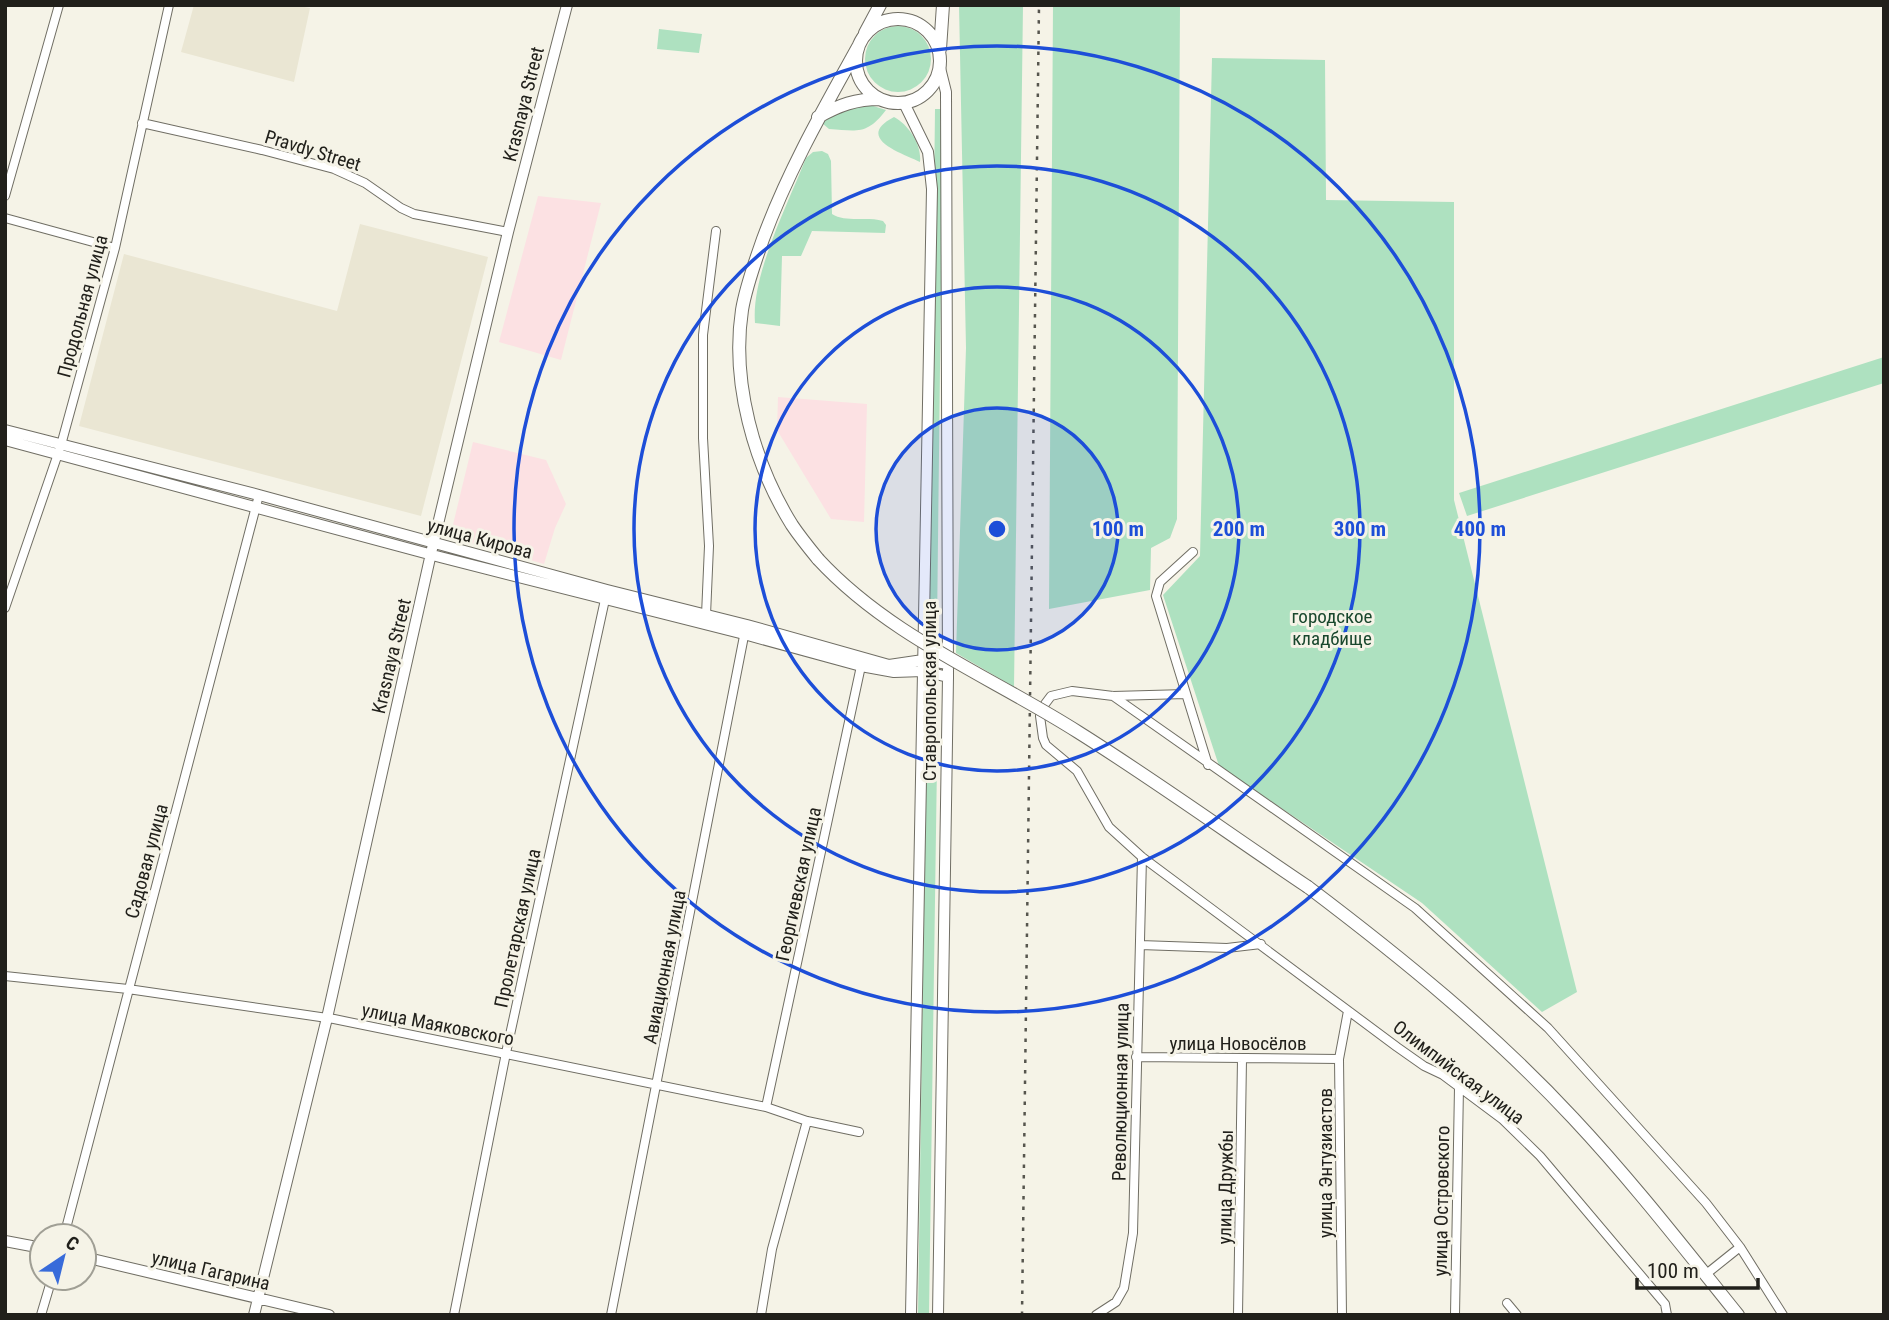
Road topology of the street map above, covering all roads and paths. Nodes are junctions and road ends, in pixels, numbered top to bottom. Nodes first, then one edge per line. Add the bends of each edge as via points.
1 (59, 5) edge
2 (169, 5) edge
3 (567, 5) edge
4 (880, 5) edge
5 (943, 5) edge
6 (861, 42) junction
7 (940, 53) junction
8 (940, 68) junction
9 (880, 99) junction
10 (904, 103) junction
11 (818, 117) junction
12 (142, 123) junction
13 (5, 196) edge
14 (5, 218) edge
15 (716, 231) dead end
16 (508, 232) junction
17 (115, 248) junction
18 (5, 430) edge
19 (5, 440) edge
20 (59, 450) junction
21 (258, 501) junction
22 (432, 548) junction
23 (1193, 552) dead end
24 (606, 594) junction
25 (5, 608) edge
26 (706, 615) junction
27 (745, 629) junction
28 (948, 664) junction
29 (861, 666) junction
30 (923, 666) junction
31 (948, 677) junction
32 (1186, 694) junction
33 (1114, 696) junction
34 (1208, 765) junction
35 (1142, 857) junction
36 (1261, 944) junction
37 (1140, 945) junction
38 (5, 976) edge
39 (128, 989) junction
40 (1348, 1011) junction
41 (327, 1018) junction
42 (506, 1053) junction
43 (1136, 1058) junction
44 (1242, 1059) junction
45 (1339, 1059) junction
46 (657, 1084) junction
47 (1459, 1087) junction
48 (766, 1107) junction
49 (807, 1121) junction
50 (859, 1132) dead end
51 (68, 1222) edge
52 (5, 1241) edge
53 (28, 1245) edge
54 (1740, 1247) junction
55 (98, 1261) edge
56 (1705, 1275) junction
57 (48, 1292) edge
58 (257, 1299) junction
59 (1507, 1303) dead end
60 (41, 1315) edge
61 (254, 1315) edge
62 (330, 1315) edge
63 (454, 1315) edge
64 (611, 1315) edge
65 (761, 1315) edge
66 (911, 1315) edge
67 (938, 1315) edge
68 (1096, 1315) edge
69 (1238, 1315) edge
70 (1342, 1315) edge
71 (1455, 1315) edge
72 (1517, 1315) edge
73 (1667, 1315) edge
74 (1738, 1315) edge
75 (1783, 1315) edge

1 - 13 street
2 - 12 street, Продольная улица
3 - 16 main road, Krasnaya Street
4 - 6 main road
5 - 7 main road
6 - 7 main road via 880,23 901,19 922,26
6 - 9 main road via 857,72
6 - 11 main road
7 - 8 main road
8 - 10 main road via 924,94
8 - 28 main road, Ставропольская улица via 946,92
9 - 10 main road
9 - 11 main road via 858,99
10 - 30 main road, Ставропольская улица via 928,152 932,189
11 - 56 main road, bridge via 758,253 742,311 740,344 747,415 757,449 792,525 818,559 879,615 1078,732 1308,887 1387,946 1466,1014 1553,1099 1621,1171
12 - 16 street, Pravdy Street via 334,169 414,214
12 - 17 street, Продольная улица
14 - 17 street
15 - 26 street via 703,335 709,546
16 - 22 main road, Krasnaya Street
17 - 20 street, Продольная улица
18 - 20 main road, улица Кирова
19 - 20 main road, улица Кирова
20 - 21 main road, улица Кирова
20 - 25 street, Продольная улица
21 - 22 main road, улица Кирова
21 - 39 street, Садовая улица
22 - 24 main road, улица Кирова
22 - 41 main road, Krasnaya Street
23 - 32 street via 1160,582 1156,596
24 - 26 main road, улица Кирова
24 - 27 main road, улица Кирова
24 - 42 street, Пролетарская улица
26 - 27 main road, улица Кирова
27 - 29 main road, улица Кирова
27 - 30 main road, улица Кирова via 889,665
27 - 46 street, Авиационная улица
28 - 30 main road, улица Кирова
28 - 31 main road, Ставропольская улица
29 - 30 main road, улица Кирова via 894,672
29 - 48 street, Георгиевская улица
30 - 31 main road, улица Кирова
30 - 66 main road, Ставропольская улица
31 - 67 main road, Ставропольская улица
32 - 33 street
32 - 34 street
33 - 34 street
33 - 35 street, Олимпийская улица via 1072,691 1051,696 1041,716 1043,738 1077,771 1109,827
34 - 54 street via 1415,908 1538,1019 1706,1203
35 - 36 street, Олимпийская улица
35 - 37 street, Революционная улица
36 - 37 street via 1227,948
36 - 40 street, Олимпийская улица
37 - 43 street, Революционная улица
38 - 39 street, улица Маяковского
39 - 41 street, улица Маяковского
39 - 51 street, Садовая улица
40 - 45 street, улица Энтузиастов
40 - 47 street, Олимпийская улица
41 - 42 street, улица Маяковского
41 - 58 main road, Krasnaya Street
42 - 46 street, улица Маяковского
42 - 63 street, Пролетарская улица
43 - 44 street, улица Новосёлов
43 - 68 street, Революционная улица via 1133,1233 1125,1288
44 - 45 street, улица Новосёлов
44 - 69 street, улица Дружбы
45 - 70 street, улица Энтузиастов
46 - 48 street, улица Маяковского
46 - 64 street, Авиационная улица
47 - 71 street, улица Островского
47 - 73 street, Олимпийская улица via 1502,1119 1540,1156 1665,1304
48 - 49 street, улица Маяковского
49 - 50 street, улица Маяковского
49 - 65 street via 772,1249
52 - 53 main road
54 - 56 street
54 - 75 street
55 - 58 main road, улица Гагарина
56 - 74 main road
57 - 60 street
58 - 61 main road, Krasnaya Street
58 - 62 main road, улица Гагарина
59 - 72 street

